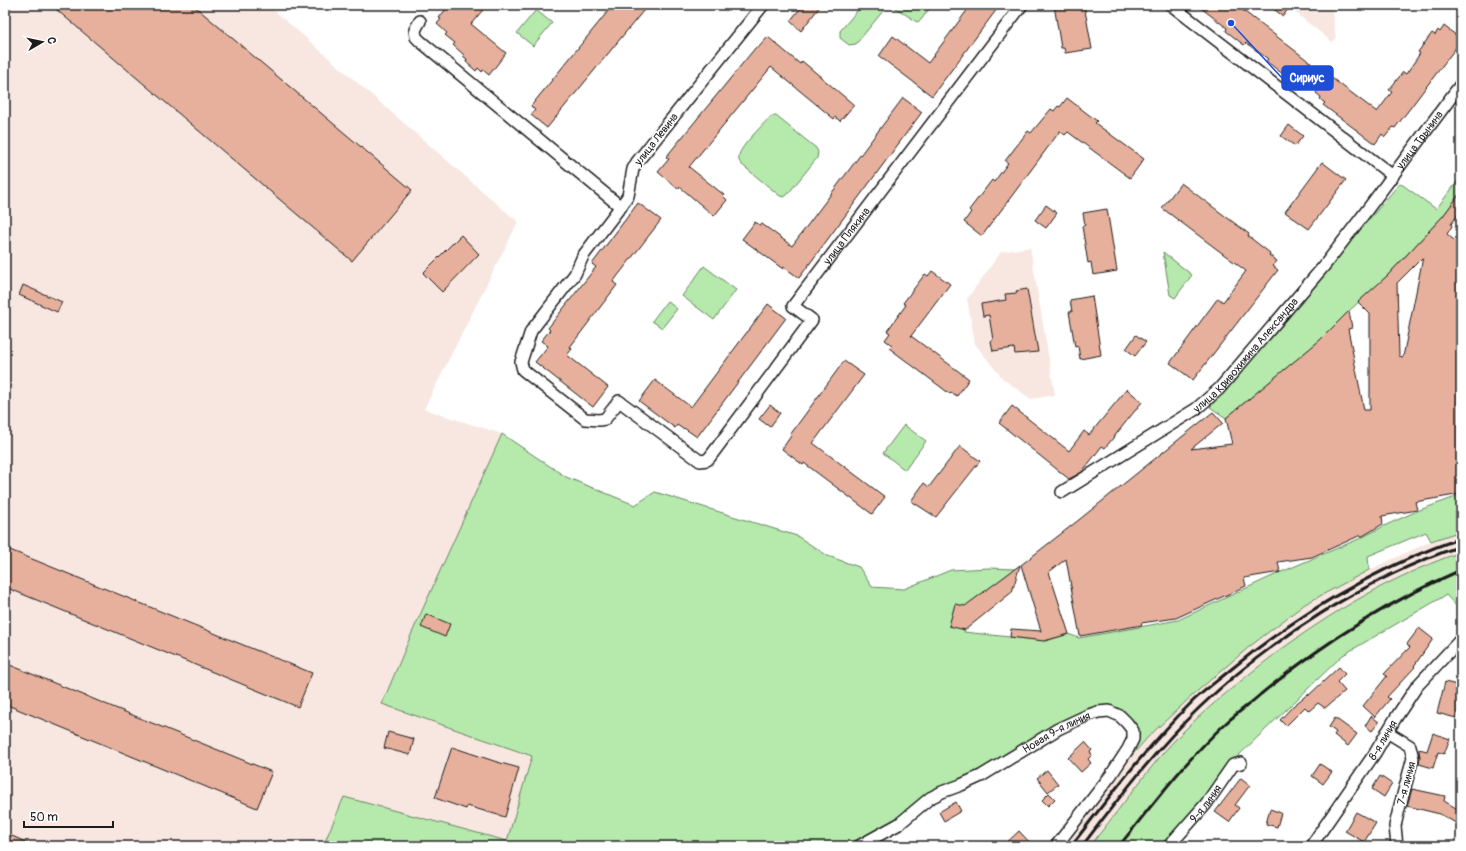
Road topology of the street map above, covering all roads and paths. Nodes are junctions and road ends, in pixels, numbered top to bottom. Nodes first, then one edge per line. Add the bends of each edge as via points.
1 (763, 5) edge
2 (1022, 5) edge
3 (1171, 5) edge
4 (420, 22) dead end
5 (1461, 84) edge
6 (1393, 176) junction
7 (621, 206) junction
8 (521, 366) joint
9 (1062, 492) dead end
10 (1461, 639) edge
11 (1387, 732) junction
12 (1241, 763) dead end
13 (859, 846) edge
14 (1056, 846) edge
15 (1169, 846) edge
16 (1311, 846) edge
17 (1397, 846) edge

1 - 7 street, улица Левина via 637,162 633,169 628,196
2 - 8 street, улица Плякина via 793,306 812,320 710,457 703,461 697,459 619,401 605,419 586,419 526,373
3 - 6 street
4 - 7 street via 415,30 420,41
5 - 6 street, улица Трынина
6 - 9 street, улица Кривохижина Александра via 1324,266 1219,389 1196,409
7 - 8 street, улица Левина via 583,256 575,274 531,331
10 - 11 street, 8-я линия via 1417,686
11 - 16 street, 8-я линия
11 - 17 street, 7-я линия via 1410,746 1413,758 1395,826
12 - 15 street, 9-я линия via 1234,765 1206,804
13 - 14 street, Новая 9-я линия via 899,824 930,798 982,776 1058,729 1086,716 1109,711 1127,723 1133,731 1133,739 1111,775

